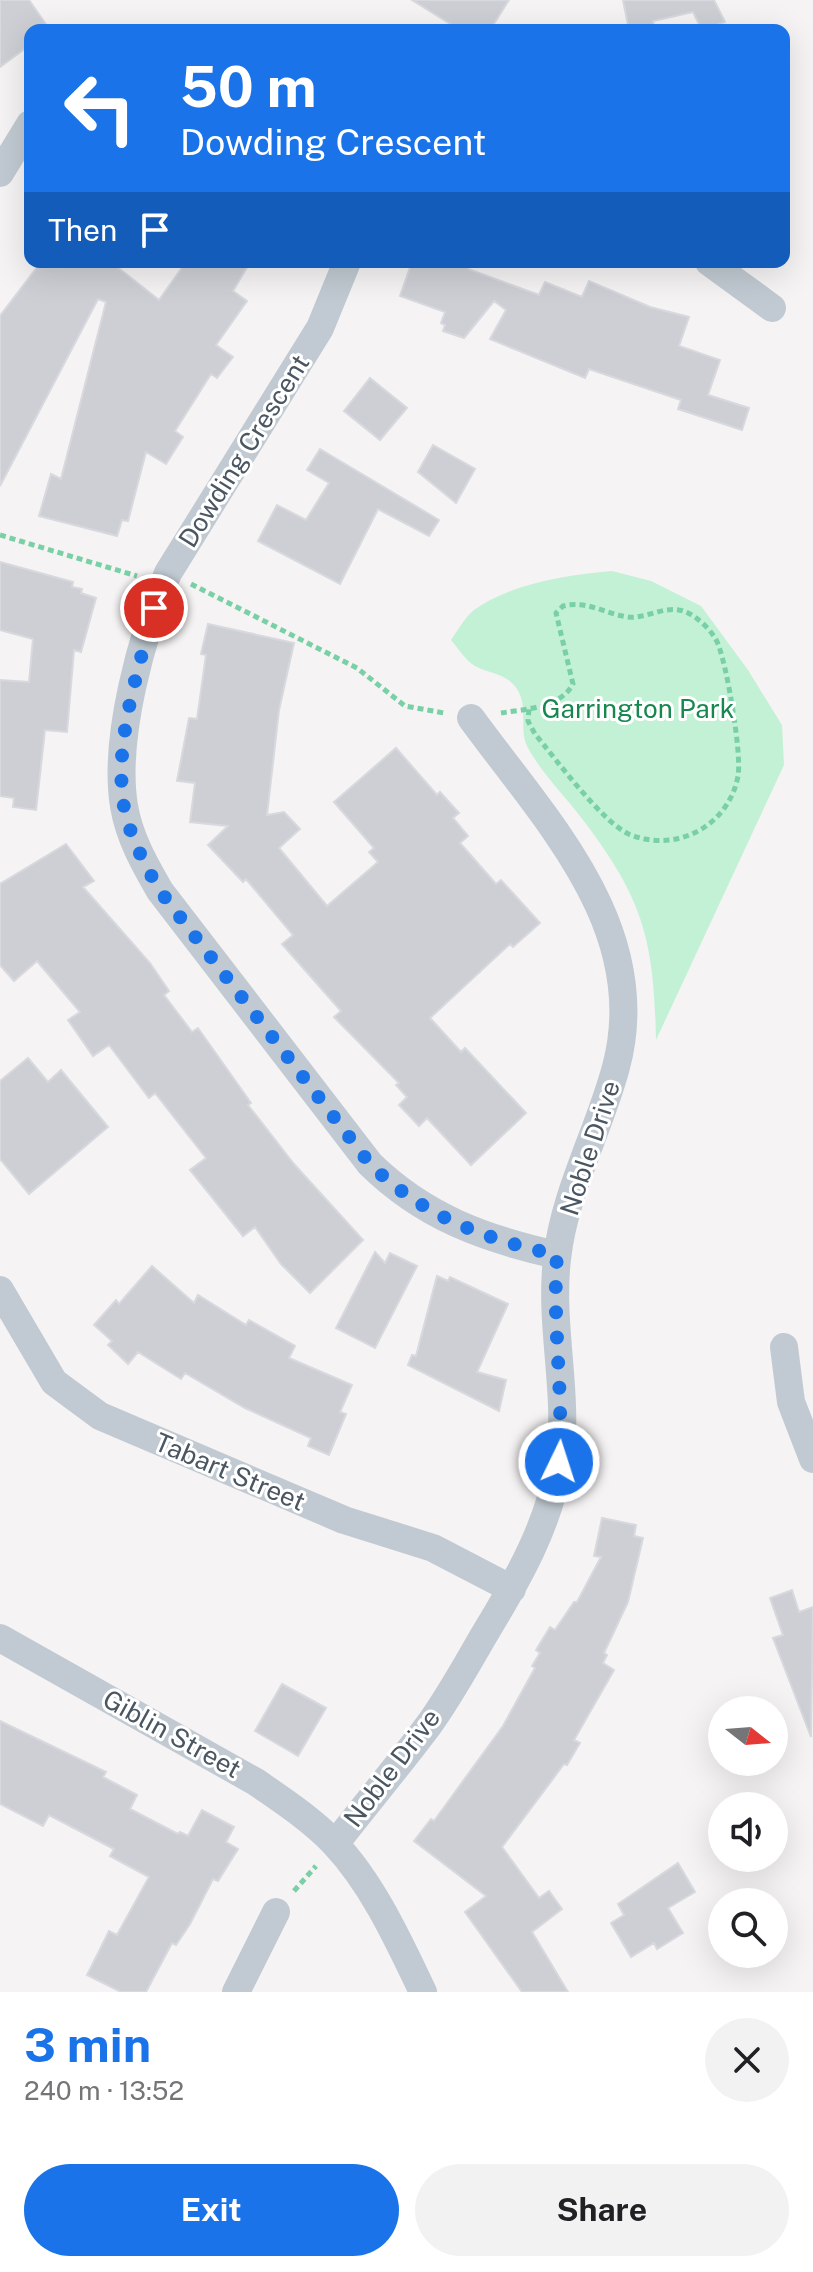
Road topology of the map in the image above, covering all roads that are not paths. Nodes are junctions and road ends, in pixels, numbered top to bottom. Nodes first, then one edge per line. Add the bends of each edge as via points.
1 (24, 134) edge
2 (0, 173) edge
3 (345, 268) edge
4 (717, 268) edge
5 (772, 308) dead end
6 (471, 718) road end
7 (557, 1255) junction
8 (0, 1290) edge
9 (784, 1347) dead end
10 (813, 1459) edge
11 (512, 1589) junction
12 (0, 1638) edge
13 (335, 1844) junction
14 (276, 1912) road end
15 (236, 1992) edge
16 (423, 1992) edge

1 - 2 street
3 - 7 street, Dowding Crescent via 320,328 168,573 150,621 128,718 124,807 139,853 160,891 370,1164 396,1189 460,1227
4 - 5 street
6 - 7 street, Noble Drive via 583,870 609,928 624,993 616,1068
7 - 11 street, Noble Drive via 559,1462 549,1508
8 - 11 street, Tabart Street via 54,1382 100,1416 344,1520 433,1548
9 - 10 street via 791,1402
11 - 13 street, Noble Drive via 429,1724
12 - 13 street, Giblin Street via 256,1782
13 - 16 street, Giblin Street via 383,1915
14 - 15 street

